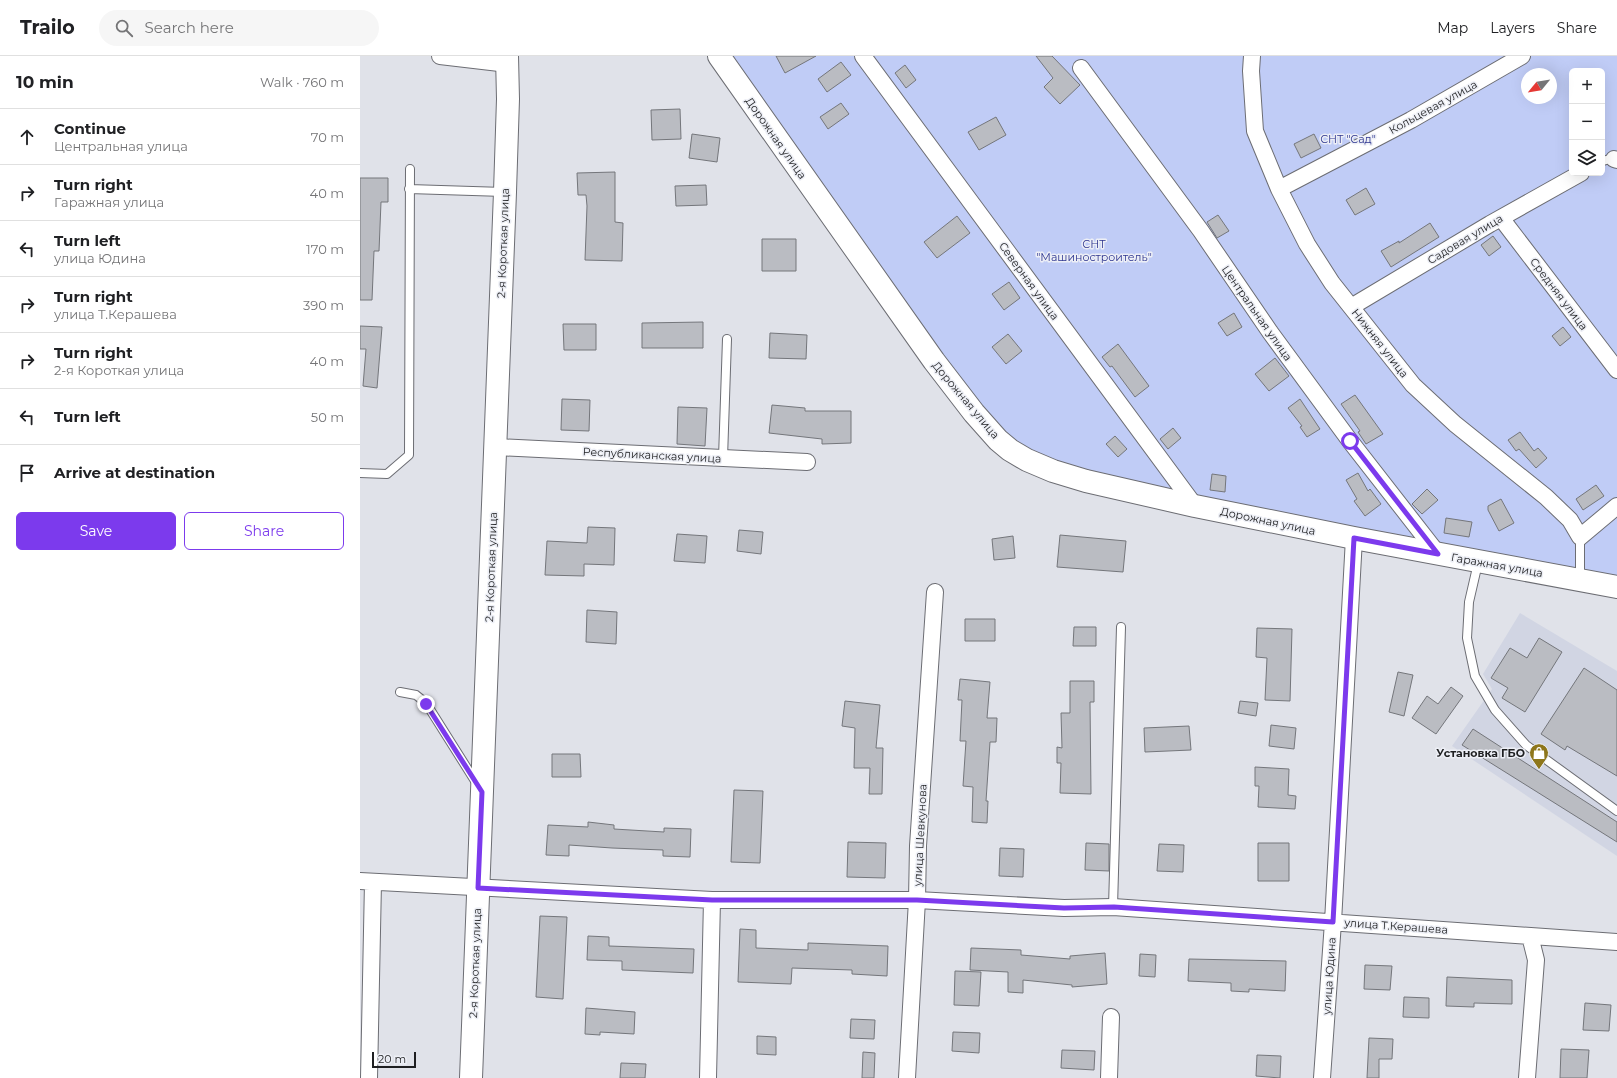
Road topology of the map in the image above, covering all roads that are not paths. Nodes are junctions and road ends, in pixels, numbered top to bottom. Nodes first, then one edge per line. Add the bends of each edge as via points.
1 (440, 56) edge
2 (719, 56) edge
3 (863, 56) edge
4 (1252, 56) edge
5 (1522, 56) edge
6 (507, 60) edge
7 (1081, 68) dead end
8 (410, 169) dead end
9 (1576, 176) edge
10 (409, 189) junction
11 (1279, 189) junction
12 (505, 192) junction
13 (1501, 218) junction
14 (1351, 307) junction
15 (727, 339) dead end
16 (1617, 370) edge
17 (496, 447) junction
18 (723, 458) junction
19 (807, 462) dead end
20 (360, 473) edge
21 (1195, 506) junction
22 (1617, 506) edge
23 (1580, 537) junction
24 (1354, 538) junction
25 (1438, 554) junction
26 (1479, 562) junction
27 (1580, 579) junction
28 (1617, 587) edge
29 (935, 592) dead end
30 (1121, 627) dead end
31 (400, 692) dead end
32 (482, 792) junction
33 (1617, 811) edge
34 (366, 881) edge
35 (478, 888) junction
36 (712, 900) junction
37 (917, 900) junction
38 (1114, 907) junction
39 (1333, 922) junction
40 (1530, 936) junction
41 (1617, 942) edge
42 (1111, 1017) dead end
43 (369, 1078) edge
44 (471, 1078) edge
45 (708, 1078) edge
46 (907, 1078) edge
47 (1109, 1078) edge
48 (1322, 1078) edge
49 (1527, 1078) edge

1 - 6 street
2 - 21 street, Дорожная улица via 934,361 998,440 1027,460 1053,471 1086,482
3 - 21 street, Северная улица
4 - 11 street, Нижняя улица via 1255,131
5 - 11 street, Кольцевая улица via 1411,120
6 - 12 street, 2-я Короткая улица
7 - 25 street, Центральная улица via 1350,441
8 - 10 lane
9 - 13 street, Садовая улица
10 - 12 lane
10 - 20 lane via 409,455 387,474
11 - 14 street, Нижняя улица via 1307,244
12 - 17 street, 2-я Короткая улица
13 - 14 street, Садовая улица
13 - 16 street, Средняя улица
14 - 23 street, Нижняя улица via 1413,385 1455,424 1546,497 1570,520
15 - 18 lane
17 - 18 street, Республиканская улица
17 - 32 street, 2-я Короткая улица
18 - 19 street, Республиканская улица
21 - 24 street, Дорожная улица
22 - 23 street
23 - 27 lane
24 - 25 street, Гаражная улица
24 - 39 street, улица Юдина
25 - 26 street, Гаражная улица
26 - 27 street, Гаражная улица
26 - 33 lane via 1469,602 1467,638 1475,676 1495,710 1526,745
27 - 28 street, Гаражная улица
29 - 37 street, улица Шевкунова via 918,846
30 - 38 lane
31 - 32 lane via 416,695 426,704
32 - 35 street, 2-я Короткая улица
34 - 35 street, улица Т.Керашева
34 - 43 street
35 - 36 street, улица Т.Керашева
35 - 44 street, 2-я Короткая улица
36 - 37 street, улица Т.Керашева
36 - 45 street
37 - 38 street, улица Т.Керашева via 1064,908
37 - 46 street, улица Шевкунова
38 - 39 street, улица Т.Керашева
39 - 40 street, улица Т.Керашева
39 - 48 street, улица Юдина
40 - 41 street, улица Т.Керашева
40 - 49 street via 1536,960
42 - 47 street

